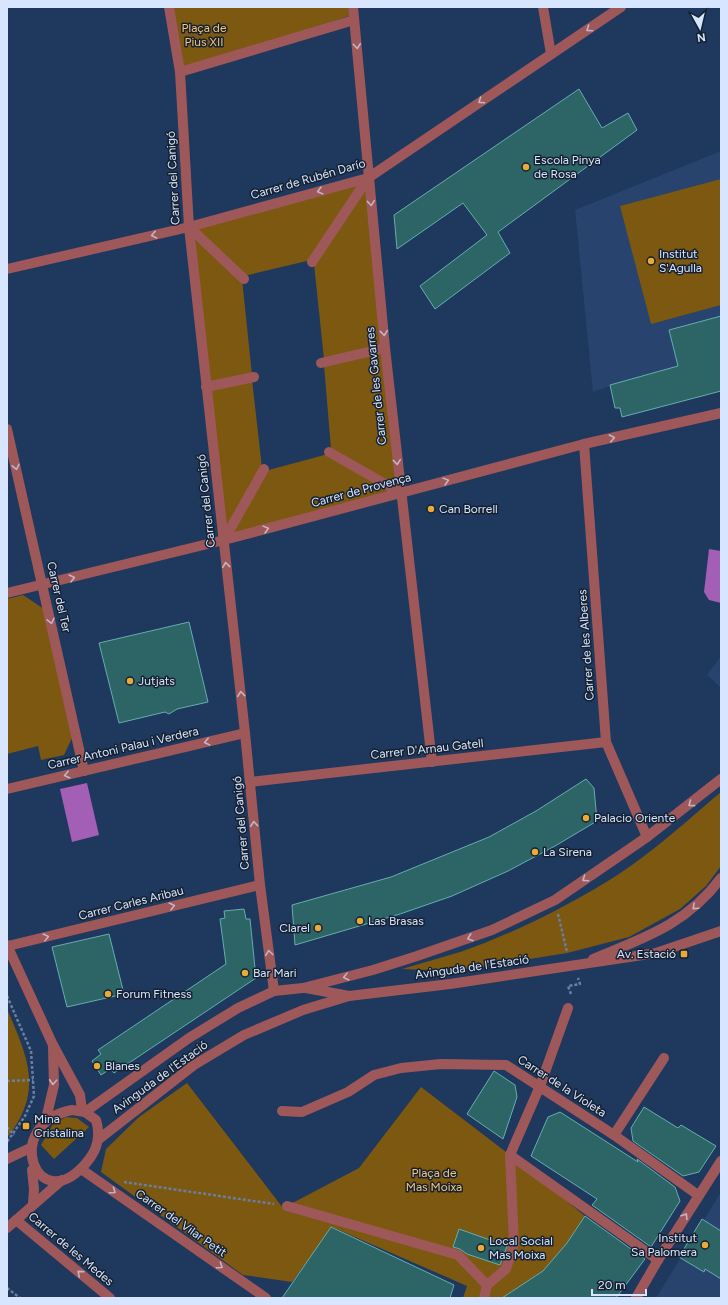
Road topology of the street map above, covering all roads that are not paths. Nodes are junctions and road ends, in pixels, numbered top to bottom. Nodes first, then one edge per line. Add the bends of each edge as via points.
1 (169, 7) edge
2 (353, 7) edge
3 (543, 7) edge
4 (621, 7) edge
5 (354, 20) junction
6 (551, 54) junction
7 (180, 72) junction
8 (368, 178) junction
9 (189, 227) junction
10 (312, 262) dead end
11 (7, 269) edge
12 (244, 279) dead end
13 (385, 348) junction
14 (321, 363) dead end
15 (254, 377) dead end
16 (206, 386) junction
17 (721, 413) edge
18 (7, 429) edge
19 (584, 444) junction
20 (329, 452) dead end
21 (264, 469) dead end
22 (401, 493) junction
23 (224, 540) junction
24 (43, 585) junction
25 (7, 594) edge
26 (245, 733) junction
27 (606, 742) junction
28 (432, 762) junction
29 (84, 771) junction
30 (721, 779) edge
31 (250, 782) junction
32 (7, 789) edge
33 (648, 837) junction
34 (721, 878) edge
35 (260, 885) junction
36 (721, 931) edge
37 (7, 946) edge
38 (574, 966) junction
39 (303, 988) junction
40 (274, 992) junction
41 (349, 996) junction
42 (568, 1008) dead end
43 (53, 1045) junction
44 (664, 1058) dead end
45 (540, 1086) junction
46 (84, 1111) junction
47 (282, 1111) dead end
48 (46, 1119) junction
49 (614, 1135) junction
50 (99, 1138) junction
51 (28, 1149) junction
52 (510, 1155) junction
53 (7, 1159) edge
54 (721, 1161) edge
55 (32, 1169) junction
56 (81, 1169) junction
57 (62, 1180) junction
58 (698, 1195) junction
59 (33, 1203) junction
60 (287, 1206) road end
61 (16, 1220) junction
62 (7, 1228) edge
63 (658, 1260) junction
64 (487, 1285) junction
65 (110, 1298) edge
66 (266, 1298) edge
67 (484, 1298) edge
68 (636, 1298) edge

1 - 7 street, Carrer del Canigó
2 - 5 street, Carrer de les Gavarres
3 - 6 street
4 -> 6 street, Carrer de Rubén Darío
5 - 7 street
5 -> 8 street, Carrer de les Gavarres
6 -> 8 street, Carrer de Rubén Darío
7 - 9 street, Carrer del Canigó
8 -> 9 street, Carrer de Rubén Darío
8 - 10 street
8 -> 13 street, Carrer de les Gavarres
9 -> 11 street, Carrer de Rubén Darío
9 - 12 street
9 - 16 street, Carrer del Canigó
13 - 14 street
13 -> 22 street, Carrer de les Gavarres
15 - 16 street
16 - 23 street, Carrer del Canigó
19 -> 17 street, Carrer de Provença
18 -> 24 street, Carrer del Ter
22 -> 19 street, Carrer de Provença
19 - 27 street, Carrer de les Alberes
20 - 22 street
21 - 23 street
23 -> 22 street, Carrer de Provença
22 - 28 street, Carrer de les Gavarres
24 -> 23 street, Carrer de Provença
26 -> 23 street, Carrer del Canigó
24 - 25 street, Carrer de Provença
24 -> 29 street, Carrer del Ter
26 -> 29 street, Carrer Antoni Palau i Verdera
26 - 31 street, Carrer del Canigó
27 - 28 street, Carrer D'Arnau Gatell
27 - 33 street, Carrer de les Alberes
28 - 31 street, Carrer D'Arnau Gatell
29 -> 32 street, Carrer Antoni Palau i Verdera
30 -> 33 street
35 -> 31 street, Carrer del Canigó
33 -> 39 street via 555,900 492,930 373,970
34 -> 38 street, Avinguda de l'Estació via 682,918 640,940
37 -> 35 street, Carrer Carles Aribau
40 -> 35 street, Carrer del Canigó
36 - 38 street, Avinguda de l'Estació via 656,953
37 - 43 street
38 - 41 street, Avinguda de l'Estació
39 - 40 street
39 - 41 street, Avinguda de l'Estació
40 - 46 street via 238,1008 189,1038
41 - 50 street, Avinguda de l'Estació via 303,1010 244,1035 194,1065
42 - 45 street
43 - 46 street via 80,1095
43 -> 48 street via 54,1085
44 - 49 street
45 - 47 street, Carrer de la Violeta via 506,1065 434,1064 401,1068 374,1075 348,1092 302,1112
45 - 49 street, Carrer de la Violeta
45 - 52 street
46 - 48 street via 58,1112
46 - 50 street via 96,1120
48 - 51 street via 37,1128
49 - 58 street, Carrer de la Violeta
50 - 56 street via 94,1154
51 - 53 street
51 - 55 street
52 - 63 street
52 - 64 street via 514,1244 506,1269
54 - 58 street
55 - 57 street via 46,1180
55 - 59 street
56 - 57 street
56 -> 66 street, Carrer del Vilar Petit
57 - 59 street
63 -> 58 street
59 - 61 street
60 - 64 street via 458,1255
61 - 62 street
65 -> 61 street, Carrer de les Medes
63 - 68 street
64 - 67 street

